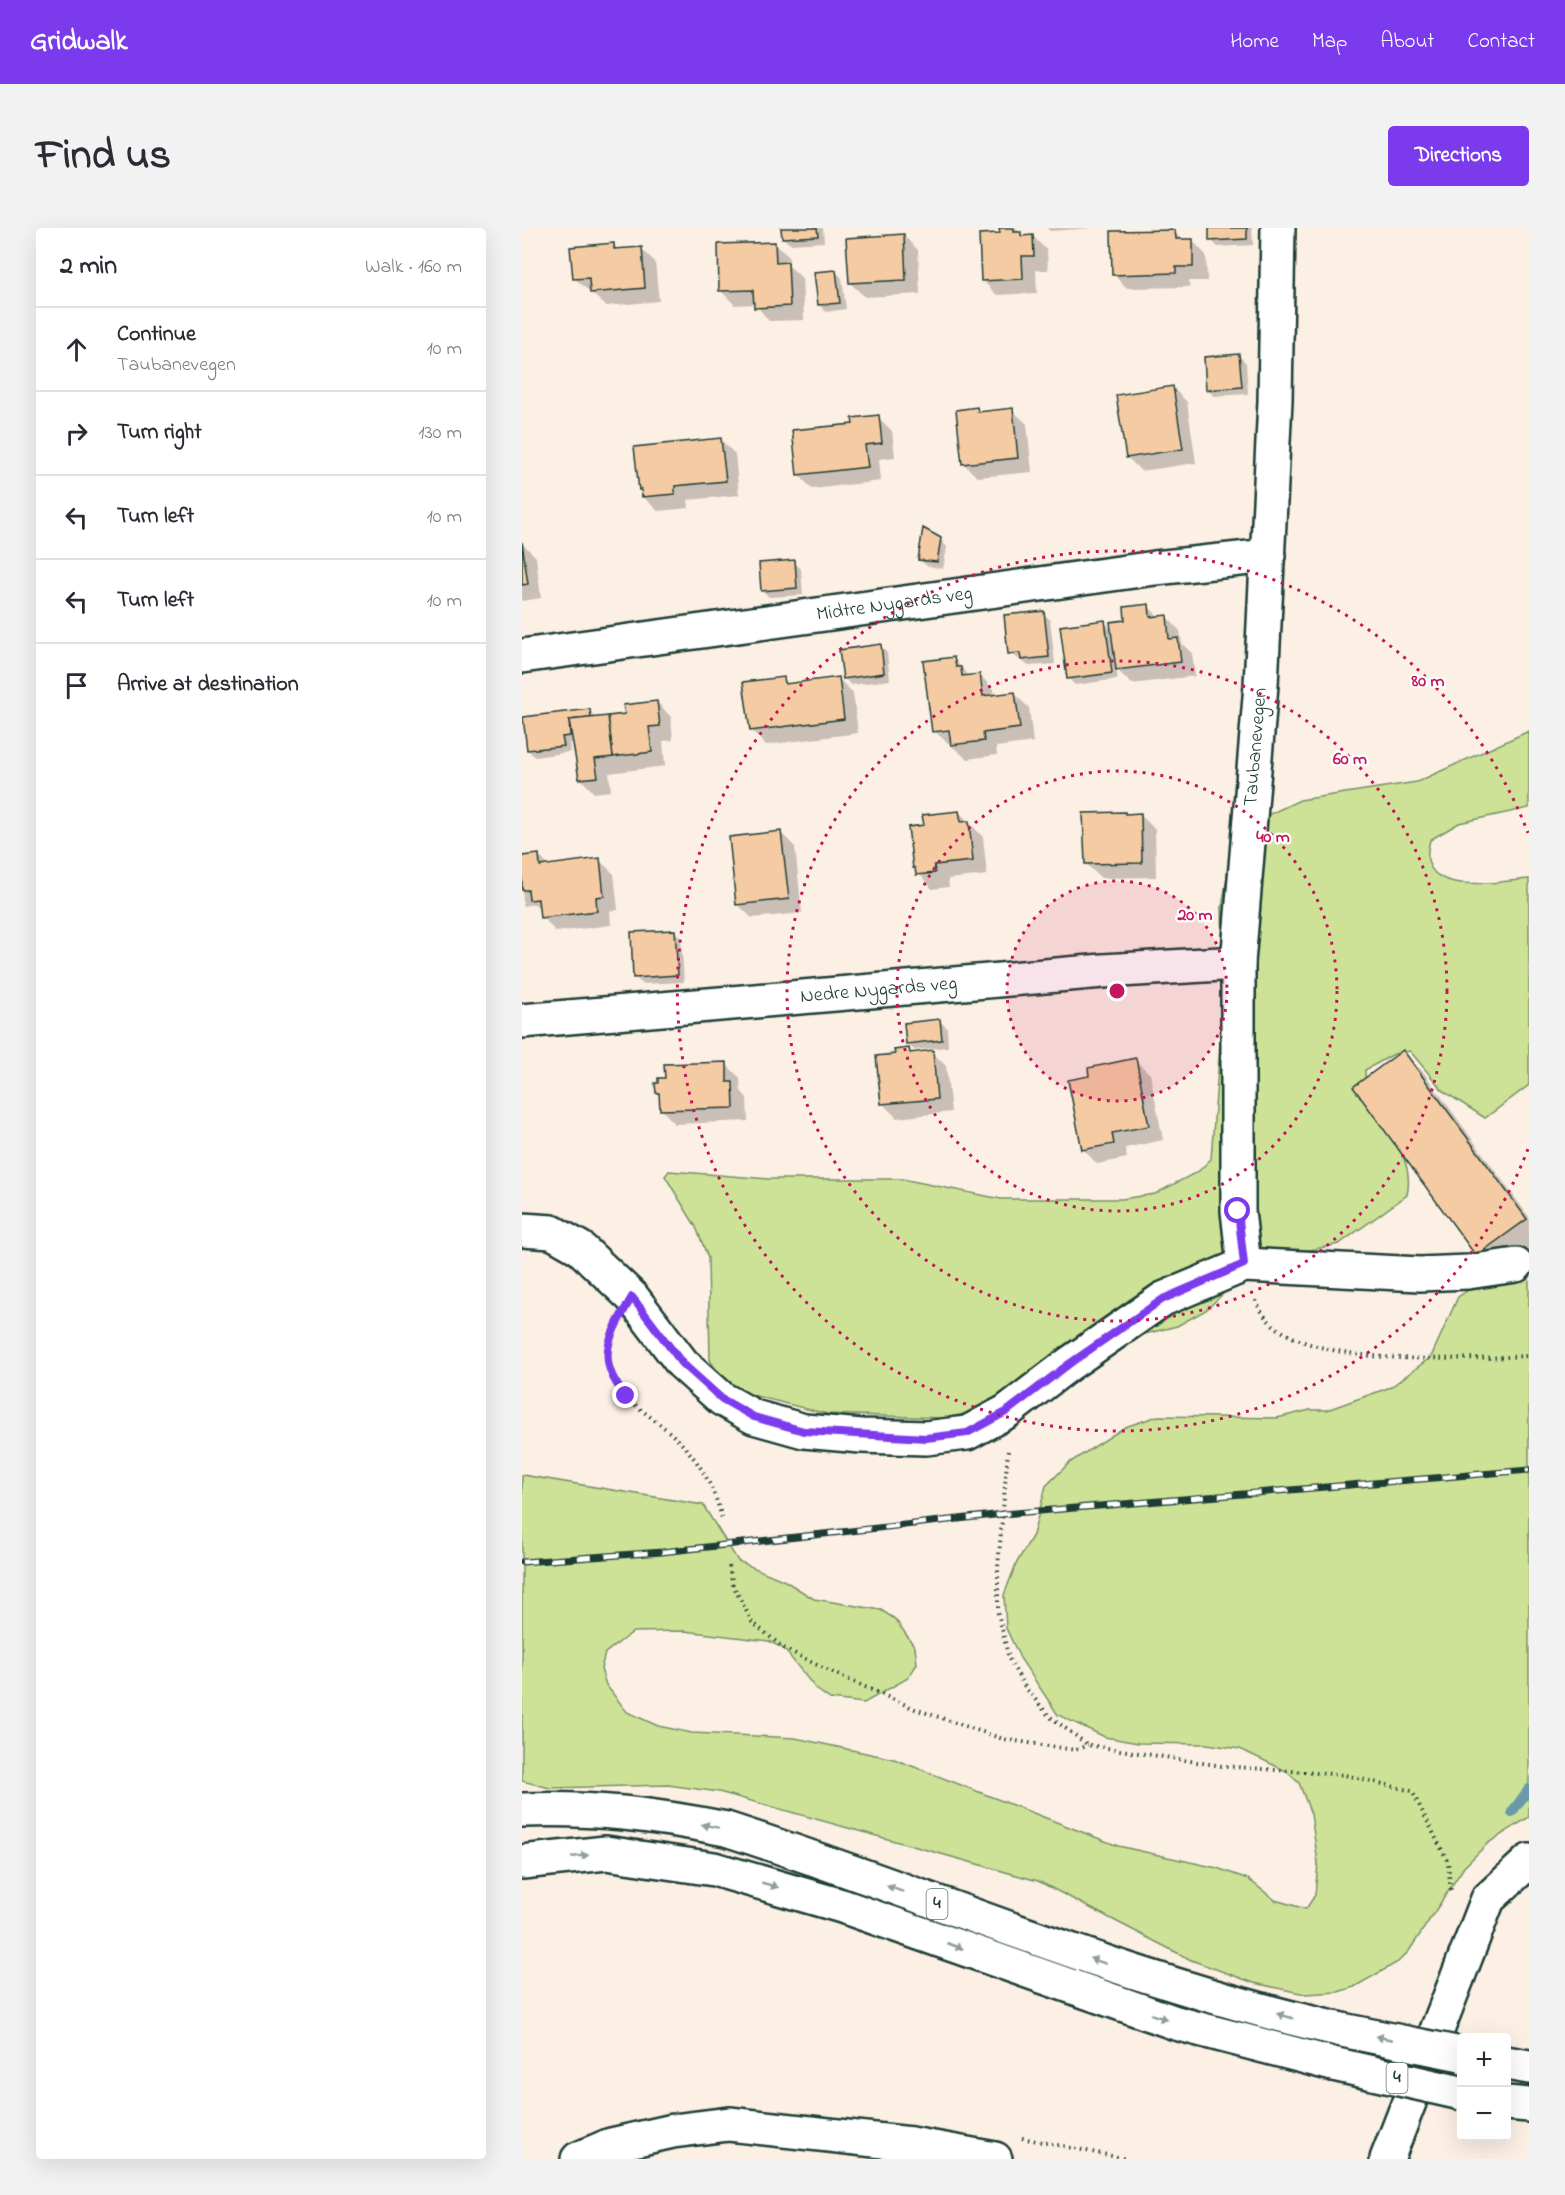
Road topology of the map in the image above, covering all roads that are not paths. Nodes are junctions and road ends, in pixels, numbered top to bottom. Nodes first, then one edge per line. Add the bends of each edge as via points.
1 (1278, 228) edge
2 (1268, 556) junction
3 (522, 656) edge
4 (1238, 963) junction
5 (522, 1021) edge
6 (522, 1230) edge
7 (1244, 1264) junction
8 (1516, 1265) dead end
9 (522, 1810) edge
10 (1529, 1861) edge
11 (522, 1862) edge
12 (1457, 2053) edge
13 (1457, 2091) edge
14 (578, 2159) edge
15 (995, 2159) edge
16 (1387, 2159) edge

1 - 2 main road, Taubanevegen
2 - 3 main road, Midtre Nygards veg via 1155,568
2 - 4 main road, Taubanevegen
4 - 5 main road, Nedre Nygards veg
4 - 7 main road, Taubanevegen via 1238,1211
6 - 7 main road via 552,1232 580,1248 632,1297 682,1363 722,1399 754,1417 804,1431 926,1438 967,1433 1006,1412 1163,1299
7 - 8 main road via 1420,1274
12 -> 9 main road, 4, bridge via 1302,2021 1121,1969 726,1829 600,1809
10 - 16 main road via 1488,1899
11 -> 13 main road, 4, bridge via 606,1853 714,1869 842,1906 1176,2023
14 - 15 main road via 611,2145 662,2133 729,2124 911,2144

